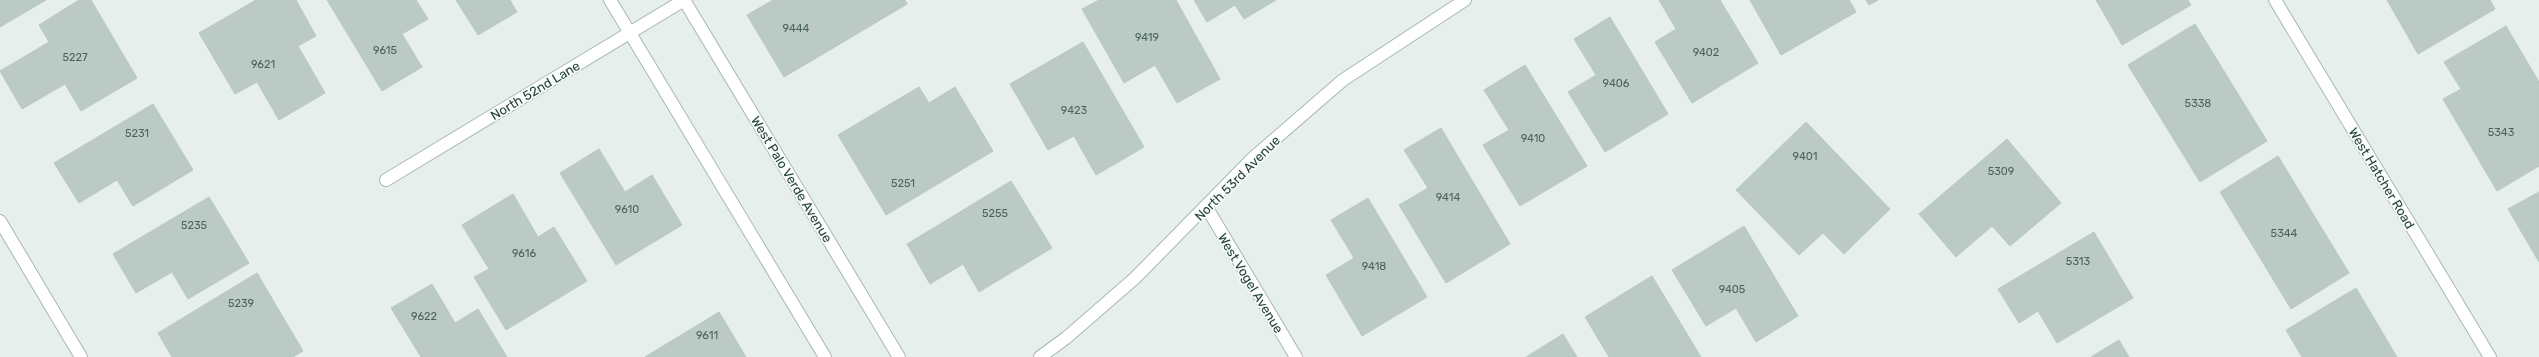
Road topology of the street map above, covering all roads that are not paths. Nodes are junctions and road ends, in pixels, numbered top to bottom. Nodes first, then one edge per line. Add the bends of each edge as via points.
1 (610, 0) edge
2 (684, 0) edge
3 (1465, 0) edge
4 (2275, 0) edge
5 (631, 33) junction
6 (386, 180) dead end
7 (1207, 208) junction
8 (0, 222) edge
9 (81, 357) edge
10 (825, 357) edge
11 (899, 357) edge
12 (1040, 357) edge
13 (1296, 357) edge
14 (2490, 357) edge

1 - 5 street
2 - 5 street, North 52nd Lane
2 - 11 street, West Palo Verde Avenue
3 - 7 street, North 53rd Avenue via 1343,80 1254,157
4 - 14 street, West Hatcher Road
5 - 6 street, North 52nd Lane
5 - 10 street
7 - 12 street, North 53rd Avenue via 1135,278 1066,338
7 - 13 street, West Vogel Avenue
8 - 9 street

